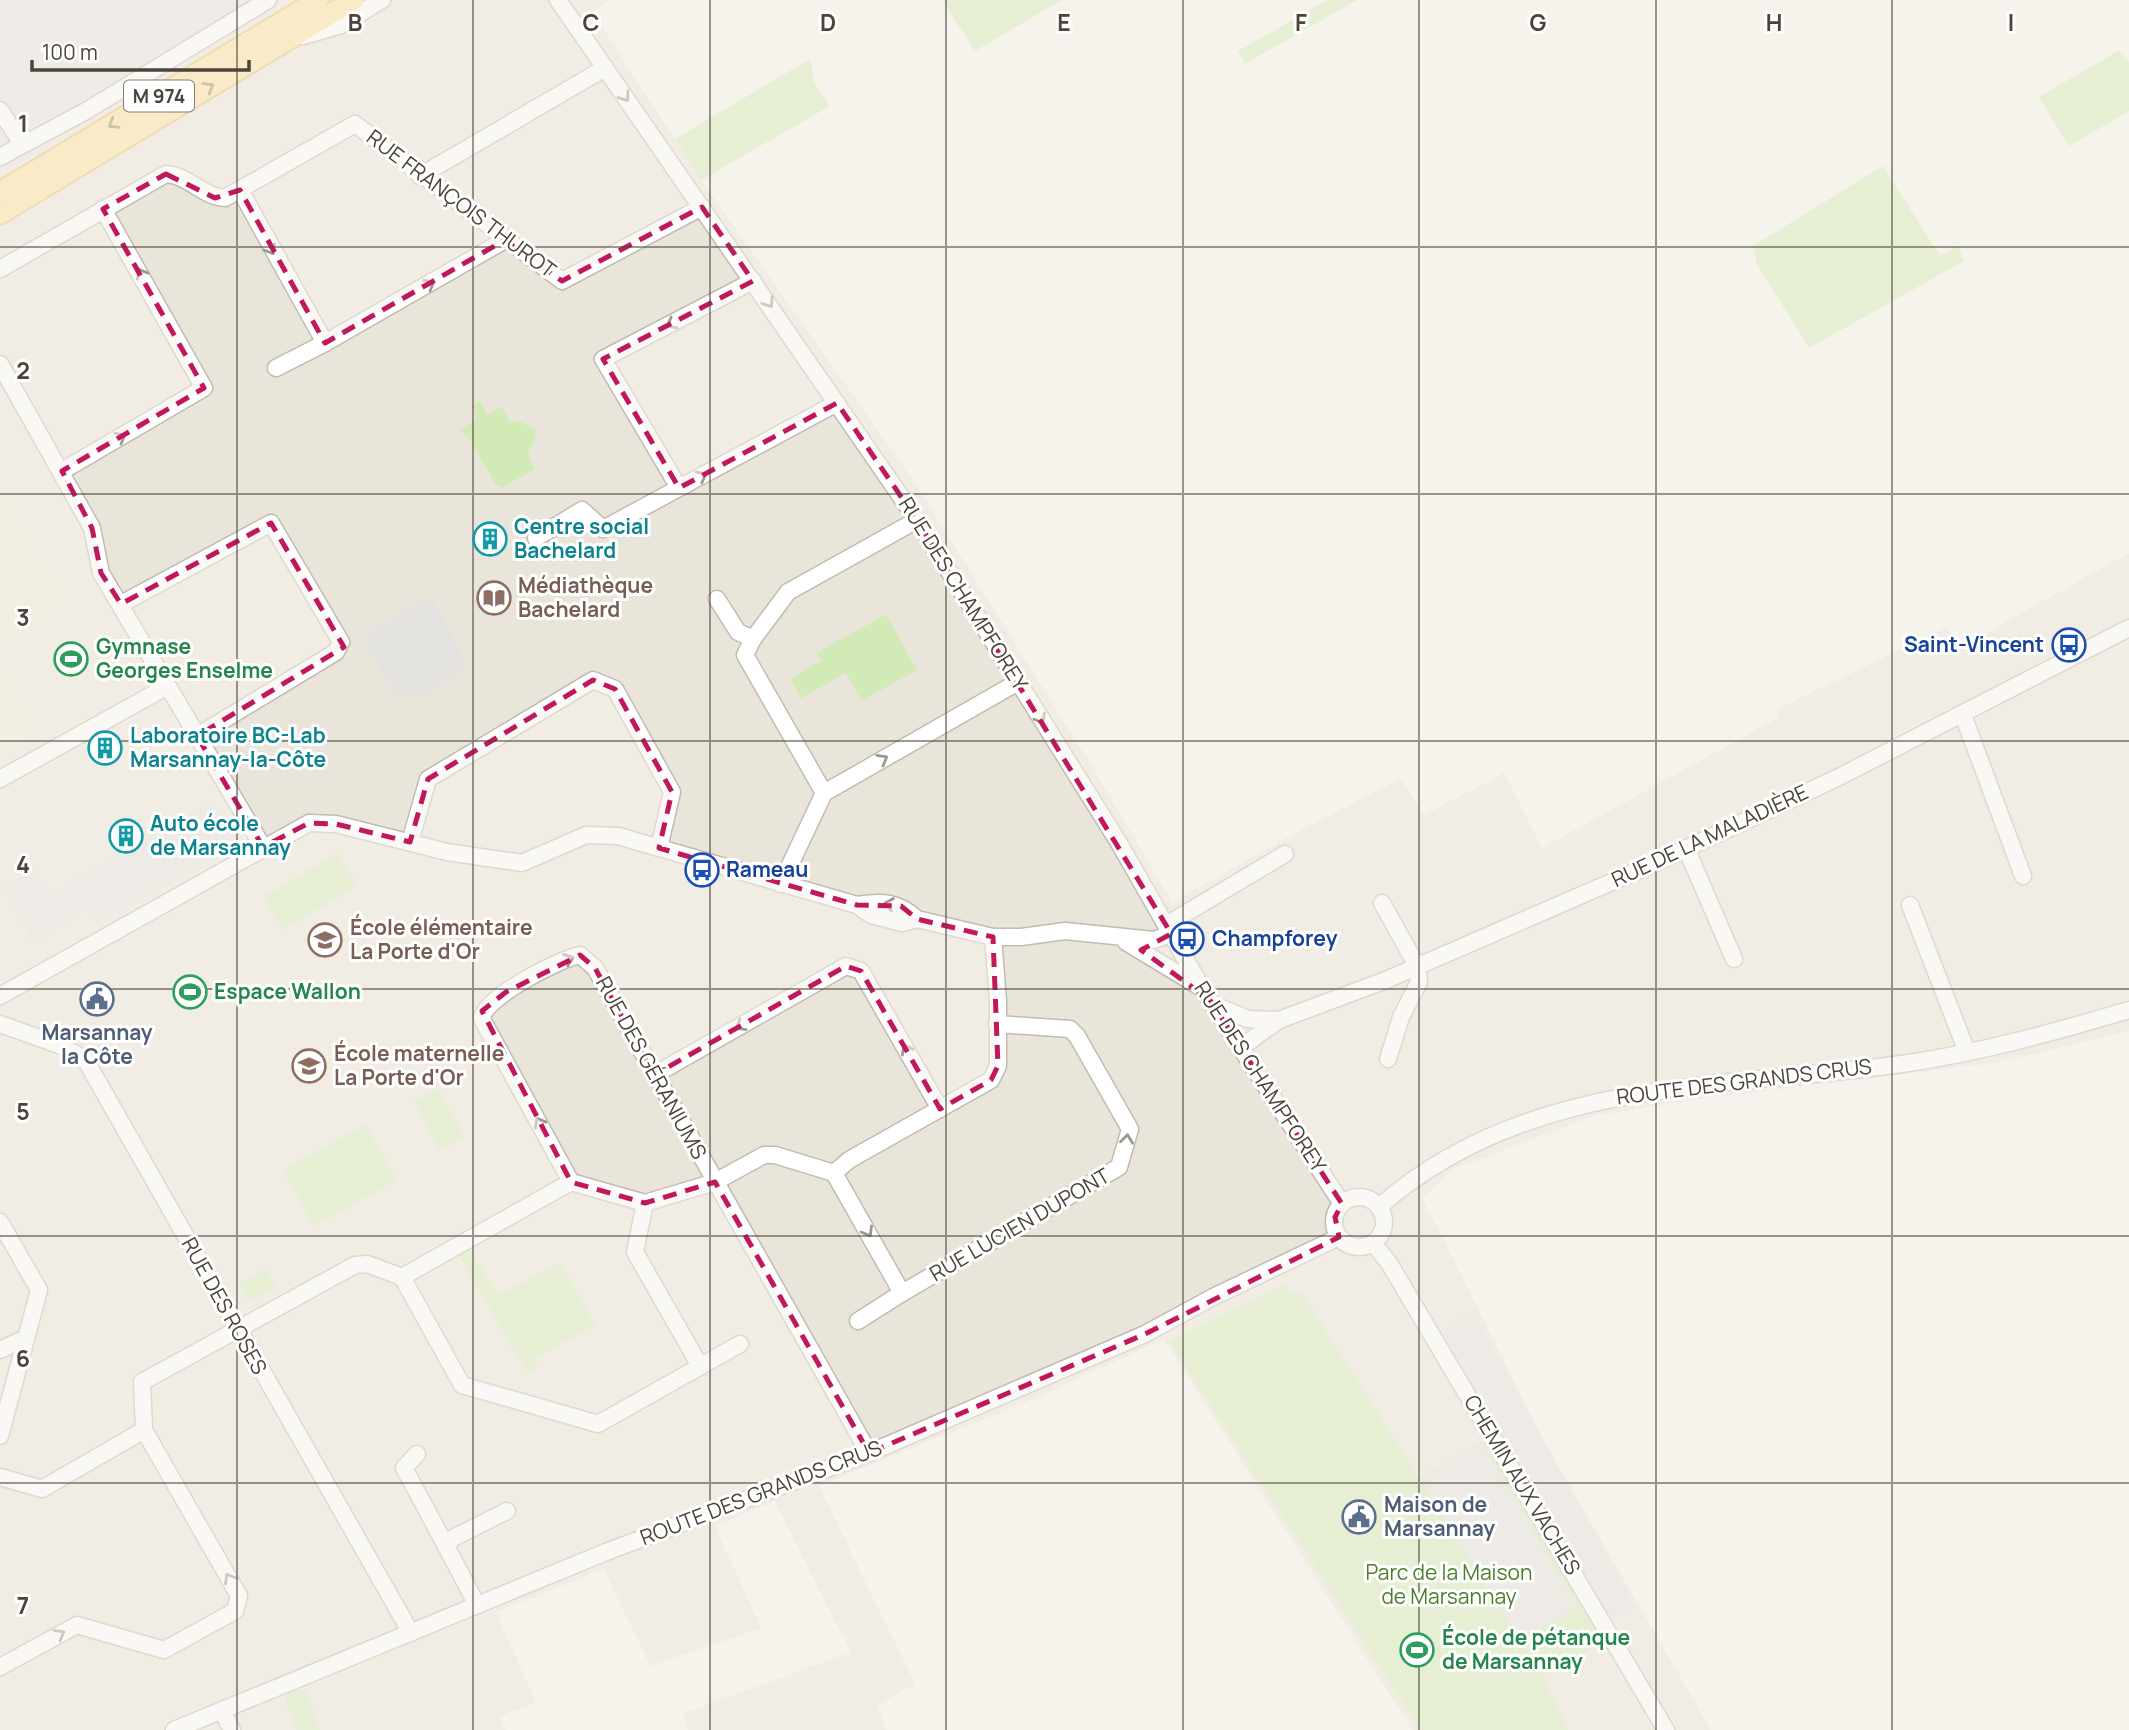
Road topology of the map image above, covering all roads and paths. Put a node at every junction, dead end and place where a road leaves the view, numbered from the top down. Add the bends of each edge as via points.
1 (268, 0) edge
2 (318, 0) edge
3 (354, 0) edge
4 (382, 0) edge
5 (558, 0) edge
6 (287, 41) junction
7 (605, 68) junction
8 (0, 110) edge
9 (22, 144) junction
10 (0, 157) edge
11 (420, 176) junction
12 (240, 190) junction
13 (0, 192) edge
14 (702, 207) junction
15 (103, 209) junction
16 (0, 214) edge
17 (505, 240) junction
18 (0, 269) edge
19 (753, 281) junction
20 (325, 343) junction
21 (0, 364) edge
22 (276, 368) dead end
23 (837, 403) junction
24 (62, 471) junction
25 (679, 488) junction
26 (918, 520) junction
27 (536, 538) dead end
28 (717, 599) dead end
29 (121, 604) junction
30 (2129, 628) edge
31 (753, 639) junction
32 (1018, 682) junction
33 (166, 687) junction
34 (1963, 715) junction
35 (197, 736) junction
36 (0, 779) edge
37 (824, 793) junction
38 (410, 842) junction
39 (263, 847) junction
40 (659, 848) junction
41 (1686, 848) junction
42 (1285, 855) dead end
43 (2023, 876) dead end
44 (781, 884) junction
45 (1382, 903) dead end
46 (1910, 905) dead end
47 (1172, 936) junction
48 (993, 937) junction
49 (1116, 937) junction
50 (1734, 959) dead end
51 (1166, 965) junction
52 (1417, 966) junction
53 (1202, 988) junction
54 (0, 996) edge
55 (1213, 1004) junction
56 (2129, 1010) edge
57 (1248, 1018) junction
58 (1279, 1020) junction
59 (0, 1024) edge
60 (997, 1024) junction
61 (1236, 1042) junction
62 (1967, 1052) junction
63 (1388, 1059) dead end
64 (654, 1075) junction
65 (940, 1109) junction
66 (834, 1173) junction
67 (571, 1182) junction
68 (715, 1182) junction
69 (645, 1203) junction
70 (1342, 1204) junction
71 (1379, 1207) junction
72 (0, 1222) edge
73 (1339, 1237) junction
74 (1373, 1243) junction
75 (402, 1277) junction
76 (902, 1293) junction
77 (858, 1321) dead end
78 (236, 1328) junction
79 (26, 1338) junction
80 (740, 1344) dead end
81 (0, 1350) edge
82 (700, 1366) junction
83 (145, 1430) junction
84 (0, 1436) edge
85 (869, 1453) junction
86 (417, 1454) dead end
87 (0, 1477) edge
88 (507, 1511) dead end
89 (446, 1546) junction
90 (477, 1605) junction
91 (411, 1633) junction
92 (0, 1667) edge
93 (222, 1711) junction
94 (174, 1730) edge
95 (232, 1730) edge
96 (1666, 1730) edge

1 - 9 street via 86,111
2 -> 13 main road, M 974
3 - 6 main road, M 974
4 - 6 street via 341,25
5 - 7 street, RUE DES CHAMPFOREY
16 -> 6 main road, M 974
7 - 11 street
7 -> 14 street, RUE DES CHAMPFOREY
8 - 9 street
9 - 10 street
11 - 12 street, RUE FRANÇOIS THUROT via 355,124
11 - 17 street, RUE FRANÇOIS THUROT
12 - 15 street, RUE FRANÇOIS THUROT via 215,198 166,174
12 -> 20 street
14 - 17 street, RUE FRANÇOIS THUROT via 562,281
14 - 19 street, RUE DES CHAMPFOREY
15 - 18 street, RUE FRANÇOIS THUROT
24 -> 15 street via 204,388
20 -> 17 street
19 -> 23 street, RUE DES CHAMPFOREY
19 -> 25 street via 603,359
20 - 22 street
21 - 24 street
25 -> 23 street
23 - 26 street, RUE DES CHAMPFOREY
24 - 29 street via 92,528 101,573
25 - 27 street via 603,529 582,510
26 - 31 street via 788,592
26 - 32 street, RUE DES CHAMPFOREY
28 - 31 street via 738,632
29 - 33 street
29 - 35 street via 271,523 341,642 336,652
30 - 34 street, RUE DE LA MALADIÈRE
31 - 37 street via 745,655
37 -> 32 street
32 -> 47 street, RUE DES CHAMPFOREY
33 - 35 street
33 - 36 street
34 - 41 street, RUE DE LA MALADIÈRE
34 - 43 street
35 - 39 street
37 - 44 street
38 - 39 street via 337,824 309,823
38 - 40 street via 522,863 586,835 618,836
38 - 40 street via 428,779 593,680 615,689 672,792
39 - 54 street
40 - 44 street
41 - 50 street
41 - 52 street, RUE DE LA MALADIÈRE
42 - 47 street
44 - 48 street via 857,905 891,903 916,919
45 - 52 street
46 - 62 street
47 - 49 street via 1154,940
47 - 51 street
47 - 53 street, RUE DES CHAMPFOREY
48 - 49 street via 1065,931
48 - 60 street
49 - 51 street
51 - 53 street
52 - 58 street, RUE DE LA MALADIÈRE
52 - 63 street via 1419,982 1401,1017
53 - 55 street, RUE DES CHAMPFOREY
55 - 57 street, RUE DE LA MALADIÈRE
55 - 61 street, RUE DES CHAMPFOREY
56 - 62 street, ROUTE DES GRANDS CRUS
57 - 58 street, RUE DE LA MALADIÈRE
57 - 61 street
58 - 61 street, RUE DE LA MALADIÈRE
59 - 78 street, RUE DES ROSES via 85,1059
60 - 65 street via 995,1074
76 -> 60 street, RUE LUCIEN DUPONT via 1122,1162 1130,1129 1077,1036 1061,1026
61 - 70 street, RUE DES CHAMPFOREY
62 - 71 street, ROUTE DES GRANDS CRUS via 1844,1071 1654,1089 1598,1100 1527,1121 1468,1146 1435,1163
65 -> 64 street via 861,971 846,966
67 -> 64 street, RUE DES GÉRANIUMS via 482,1019 486,1006 566,957 580,955 595,968
64 - 68 street, RUE DES GÉRANIUMS
65 - 66 street
66 - 68 street via 764,1155
66 -> 76 street
67 - 69 street
67 - 75 street
68 - 69 street
68 - 85 street, RUE DES GÉRANIUMS
69 - 82 street via 635,1252
70 - 71 street via 1365,1198
70 - 73 street via 1335,1217
71 - 74 street via 1384,1226
72 - 79 street via 39,1290
73 - 74 street via 1356,1247
73 - 85 street, ROUTE DES GRANDS CRUS via 1145,1334
74 - 96 street, CHEMIN AUX VACHES
75 - 78 street via 387,1269 355,1265
75 - 82 street via 462,1385 598,1424
76 - 77 street, RUE LUCIEN DUPONT
78 - 83 street via 142,1382
78 - 91 street, RUE DES ROSES
79 - 81 street
79 - 84 street
80 - 82 street
83 - 87 street via 42,1489
92 -> 83 street via 77,1625 164,1650 235,1611 239,1596
85 - 90 street, ROUTE DES GRANDS CRUS
86 - 89 street via 404,1468
88 - 89 street
89 - 90 street
90 - 91 street, ROUTE DES GRANDS CRUS
91 - 93 street, ROUTE DES GRANDS CRUS
93 - 94 street, ROUTE DES GRANDS CRUS
93 - 95 street

